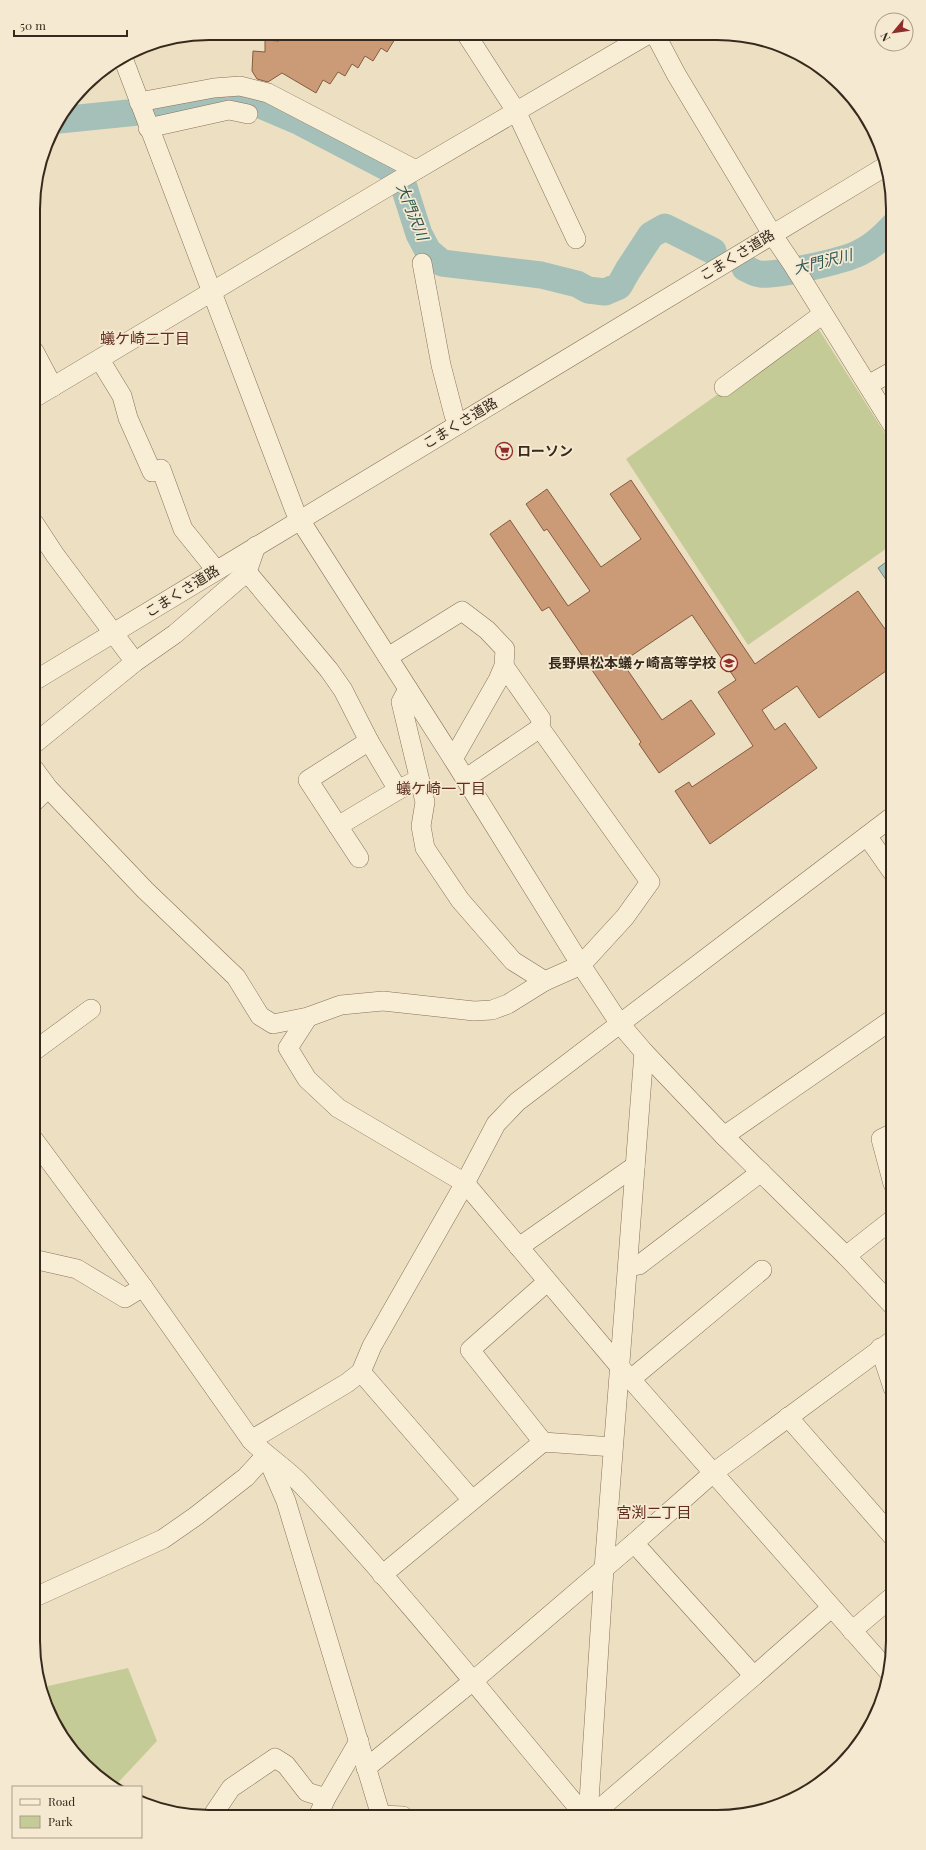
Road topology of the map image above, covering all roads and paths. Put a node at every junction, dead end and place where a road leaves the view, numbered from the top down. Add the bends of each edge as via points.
1 (470, 40) edge
2 (639, 40) edge
3 (658, 40) edge
4 (125, 63) edge
5 (516, 110) junction
6 (248, 114) dead end
7 (143, 115) junction
8 (881, 169) edge
9 (405, 176) junction
10 (772, 234) junction
11 (576, 239) dead end
12 (422, 263) dead end
13 (212, 293) junction
14 (823, 314) junction
15 (100, 360) junction
16 (40, 362) edge
17 (886, 374) edge
18 (868, 385) junction
19 (53, 387) junction
20 (724, 387) dead end
21 (40, 395) edge
22 (886, 415) edge
23 (459, 424) junction
24 (300, 520) junction
25 (40, 531) edge
26 (256, 546) junction
27 (216, 570) junction
28 (247, 572) junction
29 (113, 634) junction
30 (388, 657) junction
31 (135, 662) junction
32 (504, 666) junction
33 (40, 677) edge
34 (408, 689) junction
35 (540, 728) junction
36 (40, 739) edge
37 (369, 740) junction
38 (452, 759) junction
39 (40, 777) edge
40 (419, 779) junction
41 (465, 779) junction
42 (48, 788) junction
43 (398, 790) junction
44 (40, 796) edge
45 (886, 821) edge
46 (338, 826) junction
47 (867, 836) junction
48 (359, 858) dead end
49 (886, 863) edge
50 (581, 965) junction
51 (545, 981) junction
52 (91, 1009) dead end
53 (308, 1017) junction
54 (620, 1024) junction
55 (886, 1024) edge
56 (40, 1047) edge
57 (644, 1052) junction
58 (724, 1136) junction
59 (886, 1136) edge
60 (40, 1148) edge
61 (886, 1158) edge
62 (635, 1166) junction
63 (761, 1172) junction
64 (465, 1184) junction
65 (886, 1225) edge
66 (519, 1247) junction
67 (846, 1256) junction
68 (40, 1261) edge
69 (628, 1267) junction
70 (762, 1270) dead end
71 (547, 1282) junction
72 (143, 1287) junction
73 (886, 1299) edge
74 (886, 1345) edge
75 (361, 1372) junction
76 (626, 1373) junction
77 (788, 1417) junction
78 (251, 1440) junction
79 (543, 1442) junction
80 (613, 1448) junction
81 (266, 1455) junction
82 (713, 1473) junction
83 (472, 1500) junction
84 (886, 1529) edge
85 (634, 1543) junction
86 (604, 1569) junction
87 (382, 1575) junction
88 (40, 1595) edge
89 (886, 1602) edge
90 (831, 1608) junction
91 (852, 1631) junction
92 (884, 1668) edge
93 (754, 1676) junction
94 (473, 1681) junction
95 (359, 1740) junction
96 (366, 1768) junction
97 (326, 1798) junction
98 (216, 1810) edge
99 (321, 1810) edge
100 (379, 1810) edge
101 (582, 1810) edge
102 (588, 1810) edge
103 (596, 1810) edge

1 - 5 street
2 - 5 street
3 - 10 street
4 - 7 street
5 - 9 street
5 - 11 street
6 - 7 street via 229,110
7 - 9 street via 214,88 240,86 268,93
7 - 13 street
8 - 10 street, こまくさ道路
9 - 13 street
10 - 14 street
10 - 23 street, こまくさ道路
12 - 23 street via 440,365 454,415
13 - 15 street
13 - 24 street
14 - 18 street
14 - 20 street
15 - 19 street
15 - 27 street via 122,396 128,418 152,472 161,469 183,529
16 - 19 street
17 - 18 street
18 - 22 street
19 - 21 street
23 - 24 street, こまくさ道路
24 - 26 street, こまくさ道路
24 - 30 street
25 - 29 street
26 - 27 street, こまくさ道路
26 - 28 street
27 - 29 street, こまくさ道路
28 - 31 street via 175,634
28 - 37 street via 343,690
29 - 31 street
29 - 33 street, こまくさ道路
30 - 32 street via 462,611 505,649
30 - 34 street
31 - 36 street
32 - 35 street via 541,719
32 - 38 street
34 - 38 street
34 - 40 street via 401,702
35 - 41 street
35 - 50 street via 650,882 625,917
37 - 43 street
37 - 46 street via 308,780
38 - 41 street
39 - 42 street
40 - 43 street
40 - 51 street via 425,802 421,826 425,848 460,900 513,961
41 - 50 street
42 - 44 street
42 - 53 street via 145,890 236,977 260,1016 273,1024
43 - 46 street
45 - 47 street
46 - 48 street
47 - 49 street
47 - 54 street
50 - 51 street
50 - 54 street
51 - 53 street via 508,1004 492,1010 474,1011 383,1001 341,1004
52 - 56 street
53 - 64 street via 288,1048 307,1079 338,1108
54 - 57 street
54 - 64 street via 517,1102 496,1124
55 - 58 street
57 - 58 street
57 - 62 street
58 - 63 street
59 - 61 street via 881,1139
60 - 72 street
62 - 66 street
62 - 69 street
63 - 67 street
63 - 69 street via 639,1265
64 - 66 street
64 - 75 street via 372,1346
65 - 67 street
66 - 71 street
67 - 73 street
68 - 72 street via 77,1269 125,1298
69 - 76 street
70 - 76 street
71 - 76 street
71 - 79 street via 470,1350
72 - 78 street
74 - 77 street
75 - 78 street
75 - 83 street
76 - 80 street
76 - 82 street
77 - 82 street
77 - 84 street
78 - 81 street
79 - 80 street
79 - 83 street
80 - 86 street
81 - 87 street via 299,1482
81 - 88 street via 246,1477 163,1539
81 - 95 street via 286,1501
82 - 85 street
82 - 90 street
83 - 87 street
85 - 86 street
85 - 93 street
86 - 94 street
86 - 102 street
87 - 94 street
89 - 91 street
90 - 91 street
90 - 93 street
91 - 92 street
93 - 103 street
94 - 96 street
94 - 101 street
95 - 96 street
95 - 97 street
96 - 100 street
97 - 98 street via 307,1792 286,1765 275,1758 231,1788
97 - 99 street

